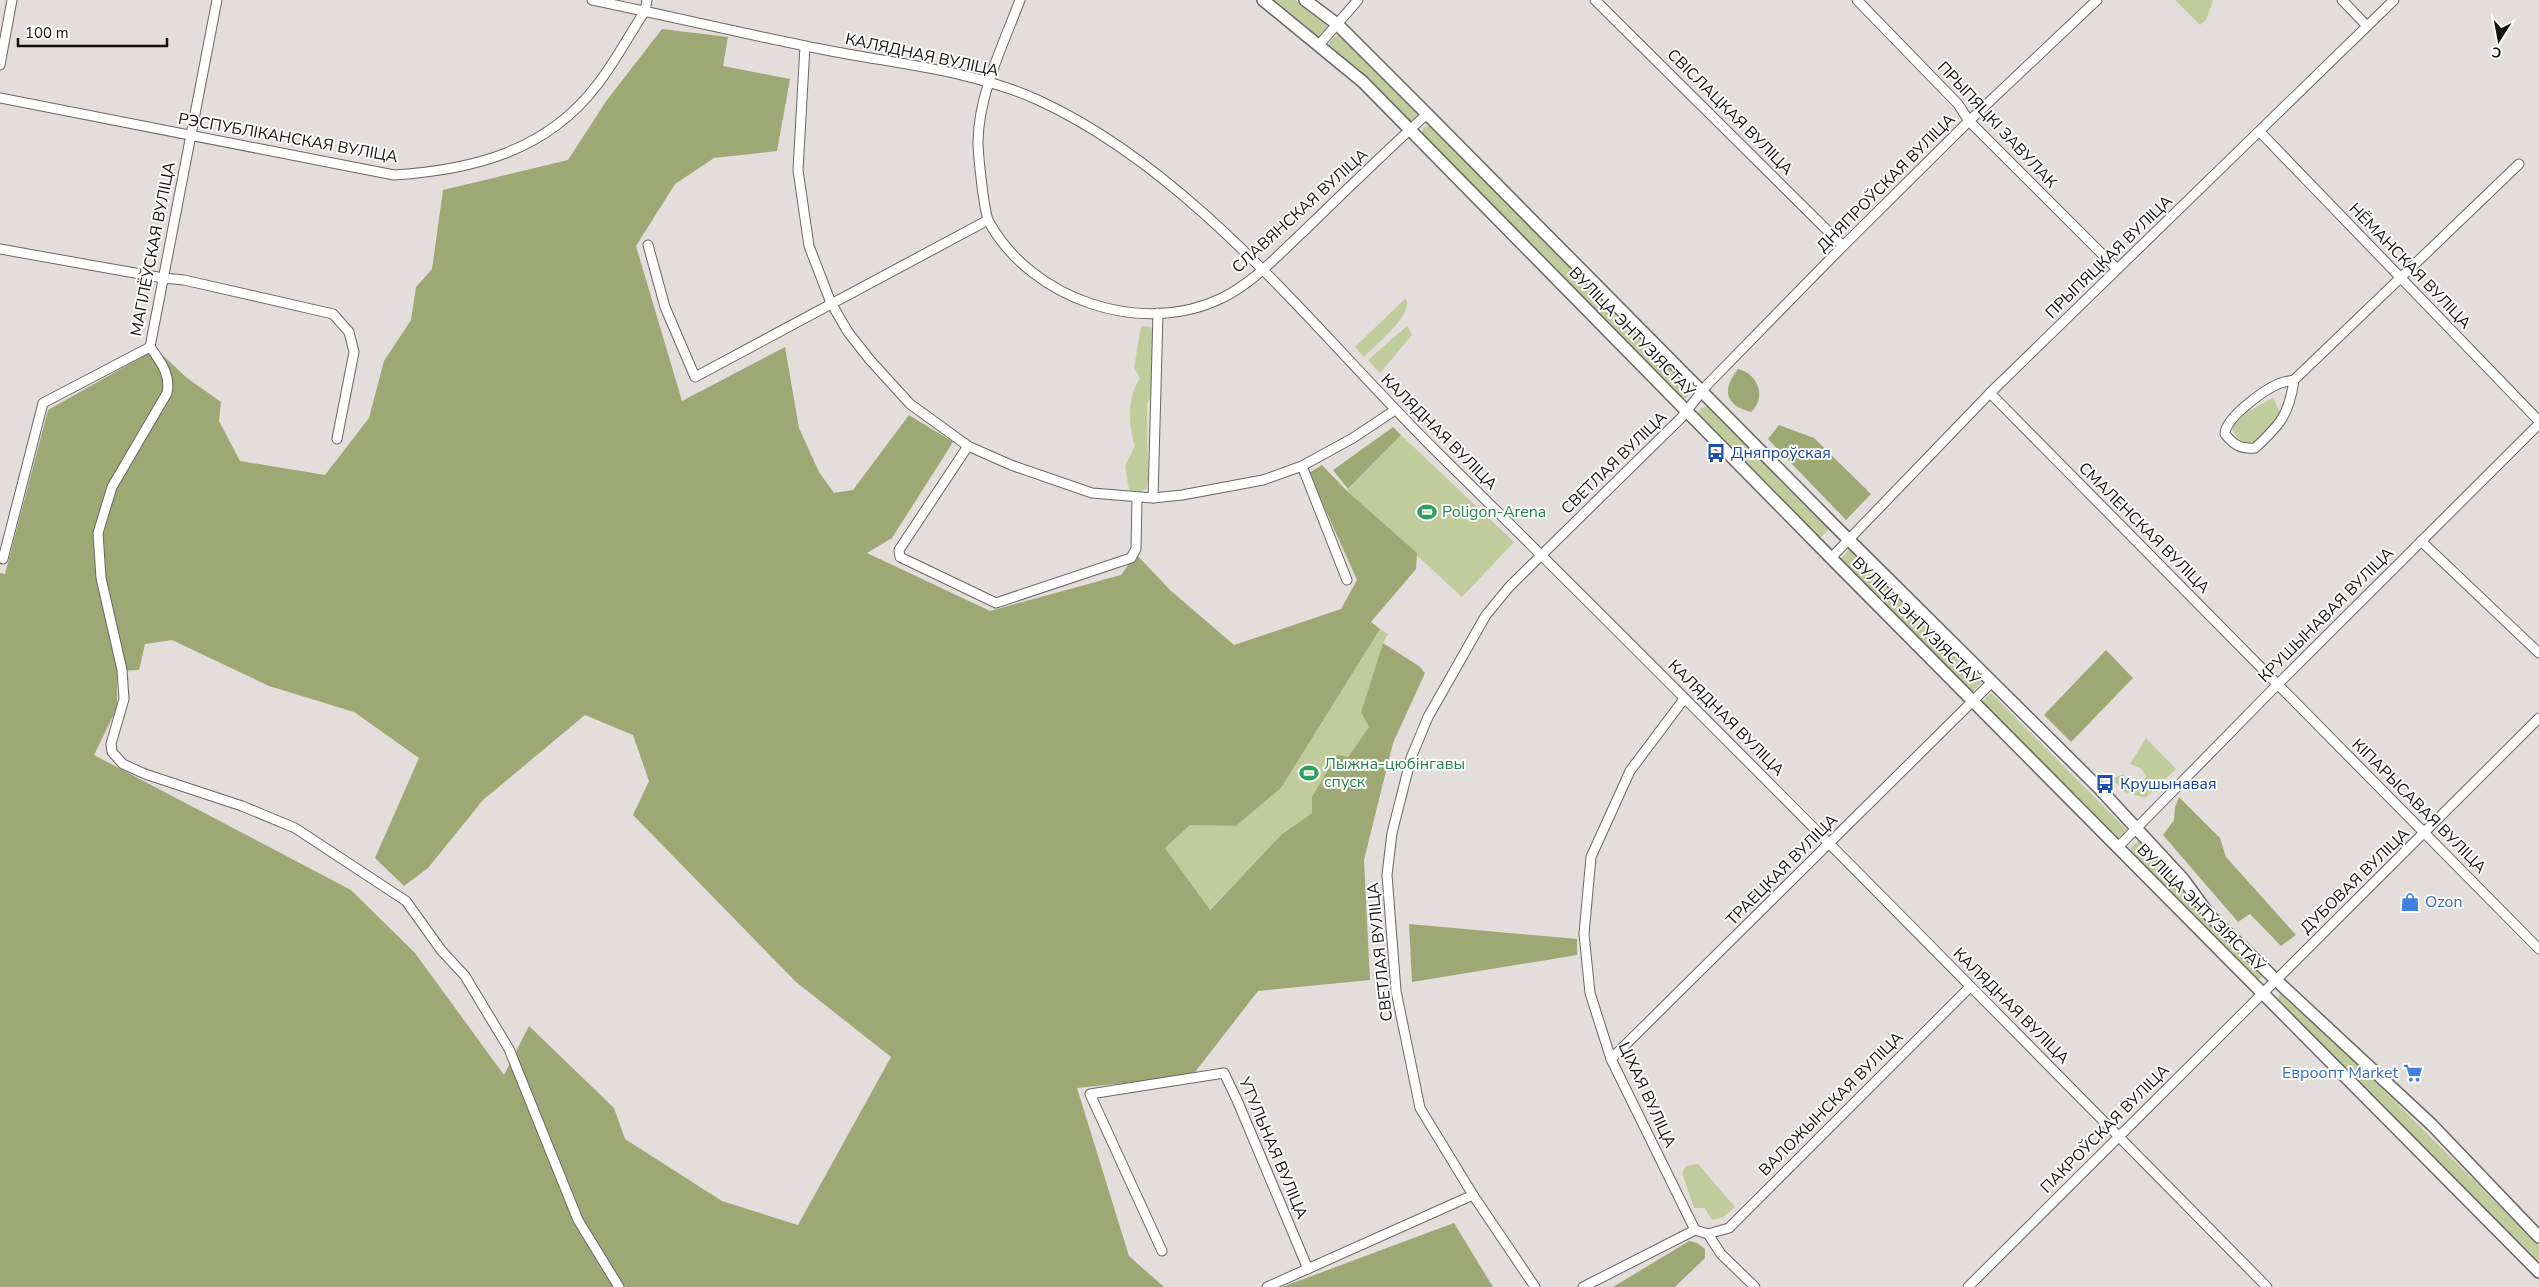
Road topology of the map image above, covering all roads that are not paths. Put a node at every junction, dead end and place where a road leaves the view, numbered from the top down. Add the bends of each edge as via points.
1 (12, 0) edge
2 (217, 0) edge
3 (592, 0) edge
4 (647, 0) edge
5 (1020, 0) edge
6 (1263, 0) edge
7 (1305, 0) edge
8 (1358, 0) edge
9 (1595, 0) edge
10 (1857, 0) edge
11 (2096, 0) edge
12 (2342, 0) edge
13 (2394, 0) edge
14 (645, 11) junction
15 (1337, 24) junction
16 (2367, 26) junction
17 (805, 46) junction
18 (1318, 46) junction
19 (0, 65) edge
20 (990, 81) junction
21 (0, 98) edge
22 (1427, 114) junction
23 (1969, 121) junction
24 (1408, 131) junction
25 (2260, 132) junction
26 (191, 135) junction
27 (2519, 164) dead end
28 (988, 220) junction
29 (648, 245) dead end
30 (1843, 246) junction
31 (0, 249) edge
32 (2117, 269) junction
33 (1262, 271) junction
34 (163, 278) junction
35 (2400, 278) junction
36 (832, 304) junction
37 (1158, 314) junction
38 (150, 347) junction
39 (2294, 380) junction
40 (1701, 391) junction
41 (1990, 392) junction
42 (1395, 410) junction
43 (1686, 411) junction
44 (2539, 422) edge
45 (337, 439) dead end
46 (968, 446) junction
47 (1302, 466) junction
48 (1137, 498) junction
49 (1153, 498) junction
50 (1848, 538) junction
51 (2421, 541) junction
52 (1542, 555) junction
53 (1831, 558) junction
54 (3, 559) dead end
55 (1347, 580) dead end
56 (2539, 654) edge
57 (1992, 682) junction
58 (2278, 684) junction
59 (1684, 698) junction
60 (1972, 701) junction
61 (2539, 718) edge
62 (2136, 829) junction
63 (2425, 834) junction
64 (1831, 843) junction
65 (2118, 848) junction
66 (2539, 949) edge
67 (2276, 980) junction
68 (1970, 987) junction
69 (2263, 992) junction
70 (1611, 1059) junction
71 (2118, 1136) junction
72 (1473, 1195) junction
73 (1696, 1230) junction
74 (1708, 1234) junction
75 (2539, 1237) edge
76 (1162, 1251) dead end
77 (1308, 1269) junction
78 (2539, 1272) edge
79 (2264, 1286) edge
80 (619, 1287) edge
81 (1267, 1287) edge
82 (1535, 1287) edge
83 (1583, 1287) edge
84 (1755, 1287) edge
85 (1968, 1287) edge

1 - 19 street
2 - 26 street, МАГІЛЁЎСКАЯ ВУЛІЦА
3 - 14 street, КАЛЯДНАЯ ВУЛІЦА
4 - 14 street, РЭСПУБЛІКАНСКАЯ ВУЛІЦА
5 - 20 street, СЛАВЯНСКАЯ ВУЛІЦА
6 - 18 street, ВУЛІЦА ЭНТУЗІЯСТАЎ
7 - 15 street, ВУЛІЦА ЭНТУЗІЯСТАЎ
8 - 15 street
9 - 30 street, СВІСЛАЦКАЯ ВУЛІЦА
10 - 23 street, ПРЫПЯЦКІ ЗАВУЛАК via 1958,104
11 - 23 street, ДНЯПРОЎСКАЯ ВУЛІЦА
12 - 16 street
13 - 16 street, ПРЫПЯЦКАЯ ВУЛІЦА
14 - 17 street, КАЛЯДНАЯ ВУЛІЦА
14 - 26 street, РЭСПУБЛІКАНСКАЯ ВУЛІЦА via 597,86 567,117 536,141 478,164 439,172 394,175
15 - 18 street
15 - 22 street, ВУЛІЦА ЭНТУЗІЯСТАЎ
16 - 25 street, ПРЫПЯЦКАЯ ВУЛІЦА
17 - 20 street, КАЛЯДНАЯ ВУЛІЦА
17 - 36 street via 798,170 809,246
18 - 24 street, ВУЛІЦА ЭНТУЗІЯСТАЎ via 1363,82
20 - 28 street, СЛАВЯНСКАЯ ВУЛІЦА via 983,100 978,142
20 - 33 street, КАЛЯДНАЯ ВУЛІЦА via 1040,101 1104,136 1172,188
21 - 26 street, РЭСПУБЛІКАНСКАЯ ВУЛІЦА
22 - 24 street, СЛАВЯНСКАЯ ВУЛІЦА
22 - 40 street, ВУЛІЦА ЭНТУЗІЯСТАЎ
23 - 30 street, ДНЯПРОЎСКАЯ ВУЛІЦА
23 - 32 street, ПРЫПЯЦКІ ЗАВУЛАК
24 - 33 street, СЛАВЯНСКАЯ ВУЛІЦА
24 - 43 street, ВУЛІЦА ЭНТУЗІЯСТАЎ via 1522,242
25 - 32 street, ПРЫПЯЦКАЯ ВУЛІЦА
25 - 35 street, НЁМАНСКАЯ ВУЛІЦА
26 - 34 street, МАГІЛЁЎСКАЯ ВУЛІЦА
27 - 35 street
28 - 36 street
28 - 37 street, СЛАВЯНСКАЯ ВУЛІЦА via 1008,250 1051,286 1086,303 1114,310
29 - 36 street via 665,307 695,377
30 - 40 street, ДНЯПРОЎСКАЯ ВУЛІЦА
31 - 34 street
32 - 41 street, ПРЫПЯЦКАЯ ВУЛІЦА
33 - 37 street, СЛАВЯНСКАЯ ВУЛІЦА via 1225,297 1199,309
33 - 42 street, КАЛЯДНАЯ ВУЛІЦА
34 - 38 street, МАГІЛЁЎСКАЯ ВУЛІЦА
34 - 45 street via 334,314 349,332 354,352
35 - 39 street
35 - 44 street, НЁМАНСКАЯ ВУЛІЦА
36 - 46 street via 848,332 910,404
37 - 49 street
38 - 54 street, МАГІЛЁЎСКАЯ ВУЛІЦА via 43,404
38 - 80 street via 166,372 167,393 112,487 98,533 100,578 122,670 124,699 111,744 112,752 123,764 145,774 242,806 295,828 406,901 464,976 509,1049 578,1220
39 - 39 street via 2279,383 2264,392 2230,420 2225,434 2233,444 2243,449 2254,448 2280,425 2287,413
40 - 43 street, ДНЯПРОЎСКАЯ ВУЛІЦА
40 - 50 street, ВУЛІЦА ЭНТУЗІЯСТАЎ
41 - 50 street, ПРЫПЯЦКАЯ ВУЛІЦА
41 - 58 street, СМАЛЕНСКАЯ ВУЛІЦА
42 - 47 street
42 - 52 street, КАЛЯДНАЯ ВУЛІЦА
43 - 52 street, СВЕТЛАЯ ВУЛІЦА
43 - 53 street, ВУЛІЦА ЭНТУЗІЯСТАЎ
44 - 51 street, КРУШЫНАВАЯ ВУЛІЦА
46 - 48 street via 1011,465 1092,493
46 - 48 street via 899,550 900,557 996,603 1131,558 1136,549
47 - 49 street via 1263,480
47 - 55 street
48 - 49 street
50 - 53 street, ПРЫПЯЦКАЯ ВУЛІЦА
50 - 57 street, ВУЛІЦА ЭНТУЗІЯСТАЎ
51 - 56 street
51 - 58 street, КРУШЫНАВАЯ ВУЛІЦА
52 - 59 street, КАЛЯДНАЯ ВУЛІЦА
52 - 72 street, СВЕТЛАЯ ВУЛІЦА via 1486,615 1428,717 1411,758 1392,833 1387,875 1396,991 1420,1108
53 - 60 street, ВУЛІЦА ЭНТУЗІЯСТАЎ
57 - 60 street, ТРАЕЦКАЯ ВУЛІЦА
57 - 62 street, ВУЛІЦА ЭНТУЗІЯСТАЎ
58 - 62 street, КРУШЫНАВАЯ ВУЛІЦА
58 - 63 street, КІПАРЫСАВАЯ ВУЛІЦА
59 - 64 street, КАЛЯДНАЯ ВУЛІЦА
59 - 70 street, ЦІХАЯ ВУЛІЦА via 1630,771 1591,857 1584,934 1590,994
60 - 64 street, ТРАЕЦКАЯ ВУЛІЦА
60 - 65 street, ВУЛІЦА ЭНТУЗІЯСТАЎ
61 - 63 street, ДУБОВАЯ ВУЛІЦА
62 - 65 street, КРУШЫНАВАЯ ВУЛІЦА
62 - 67 street, ВУЛІЦА ЭНТУЗІЯСТАЎ via 2182,879 2210,916
63 - 66 street, КІПАРЫСАВАЯ ВУЛІЦА
63 - 67 street, ДУБОВАЯ ВУЛІЦА
64 - 68 street, КАЛЯДНАЯ ВУЛІЦА
64 - 70 street, ТРАЕЦКАЯ ВУЛІЦА
65 - 69 street, ВУЛІЦА ЭНТУЗІЯСТАЎ
67 - 69 street, ДУБОВАЯ ВУЛІЦА
67 - 75 street, ВУЛІЦА ЭНТУЗІЯСТАЎ via 2426,1119
68 - 71 street, КАЛЯДНАЯ ВУЛІЦА
68 - 74 street, ВАЛОЖЫНСКАЯ ВУЛІЦА via 1729,1228
69 - 71 street, ПАКРОЎСКАЯ ВУЛІЦА
69 - 78 street, ВУЛІЦА ЭНТУЗІЯСТАЎ
70 - 73 street, ЦІХАЯ ВУЛІЦА
71 - 79 street, КАЛЯДНАЯ ВУЛІЦА
71 - 85 street, ПАКРОЎСКАЯ ВУЛІЦА
72 - 77 street
72 - 82 street, СВЕТЛАЯ ВУЛІЦА
73 - 74 street
73 - 83 street
74 - 84 street via 1721,1254
76 - 77 street, УТУЛЬНАЯ ВУЛІЦА via 1090,1094 1224,1073
77 - 81 street

